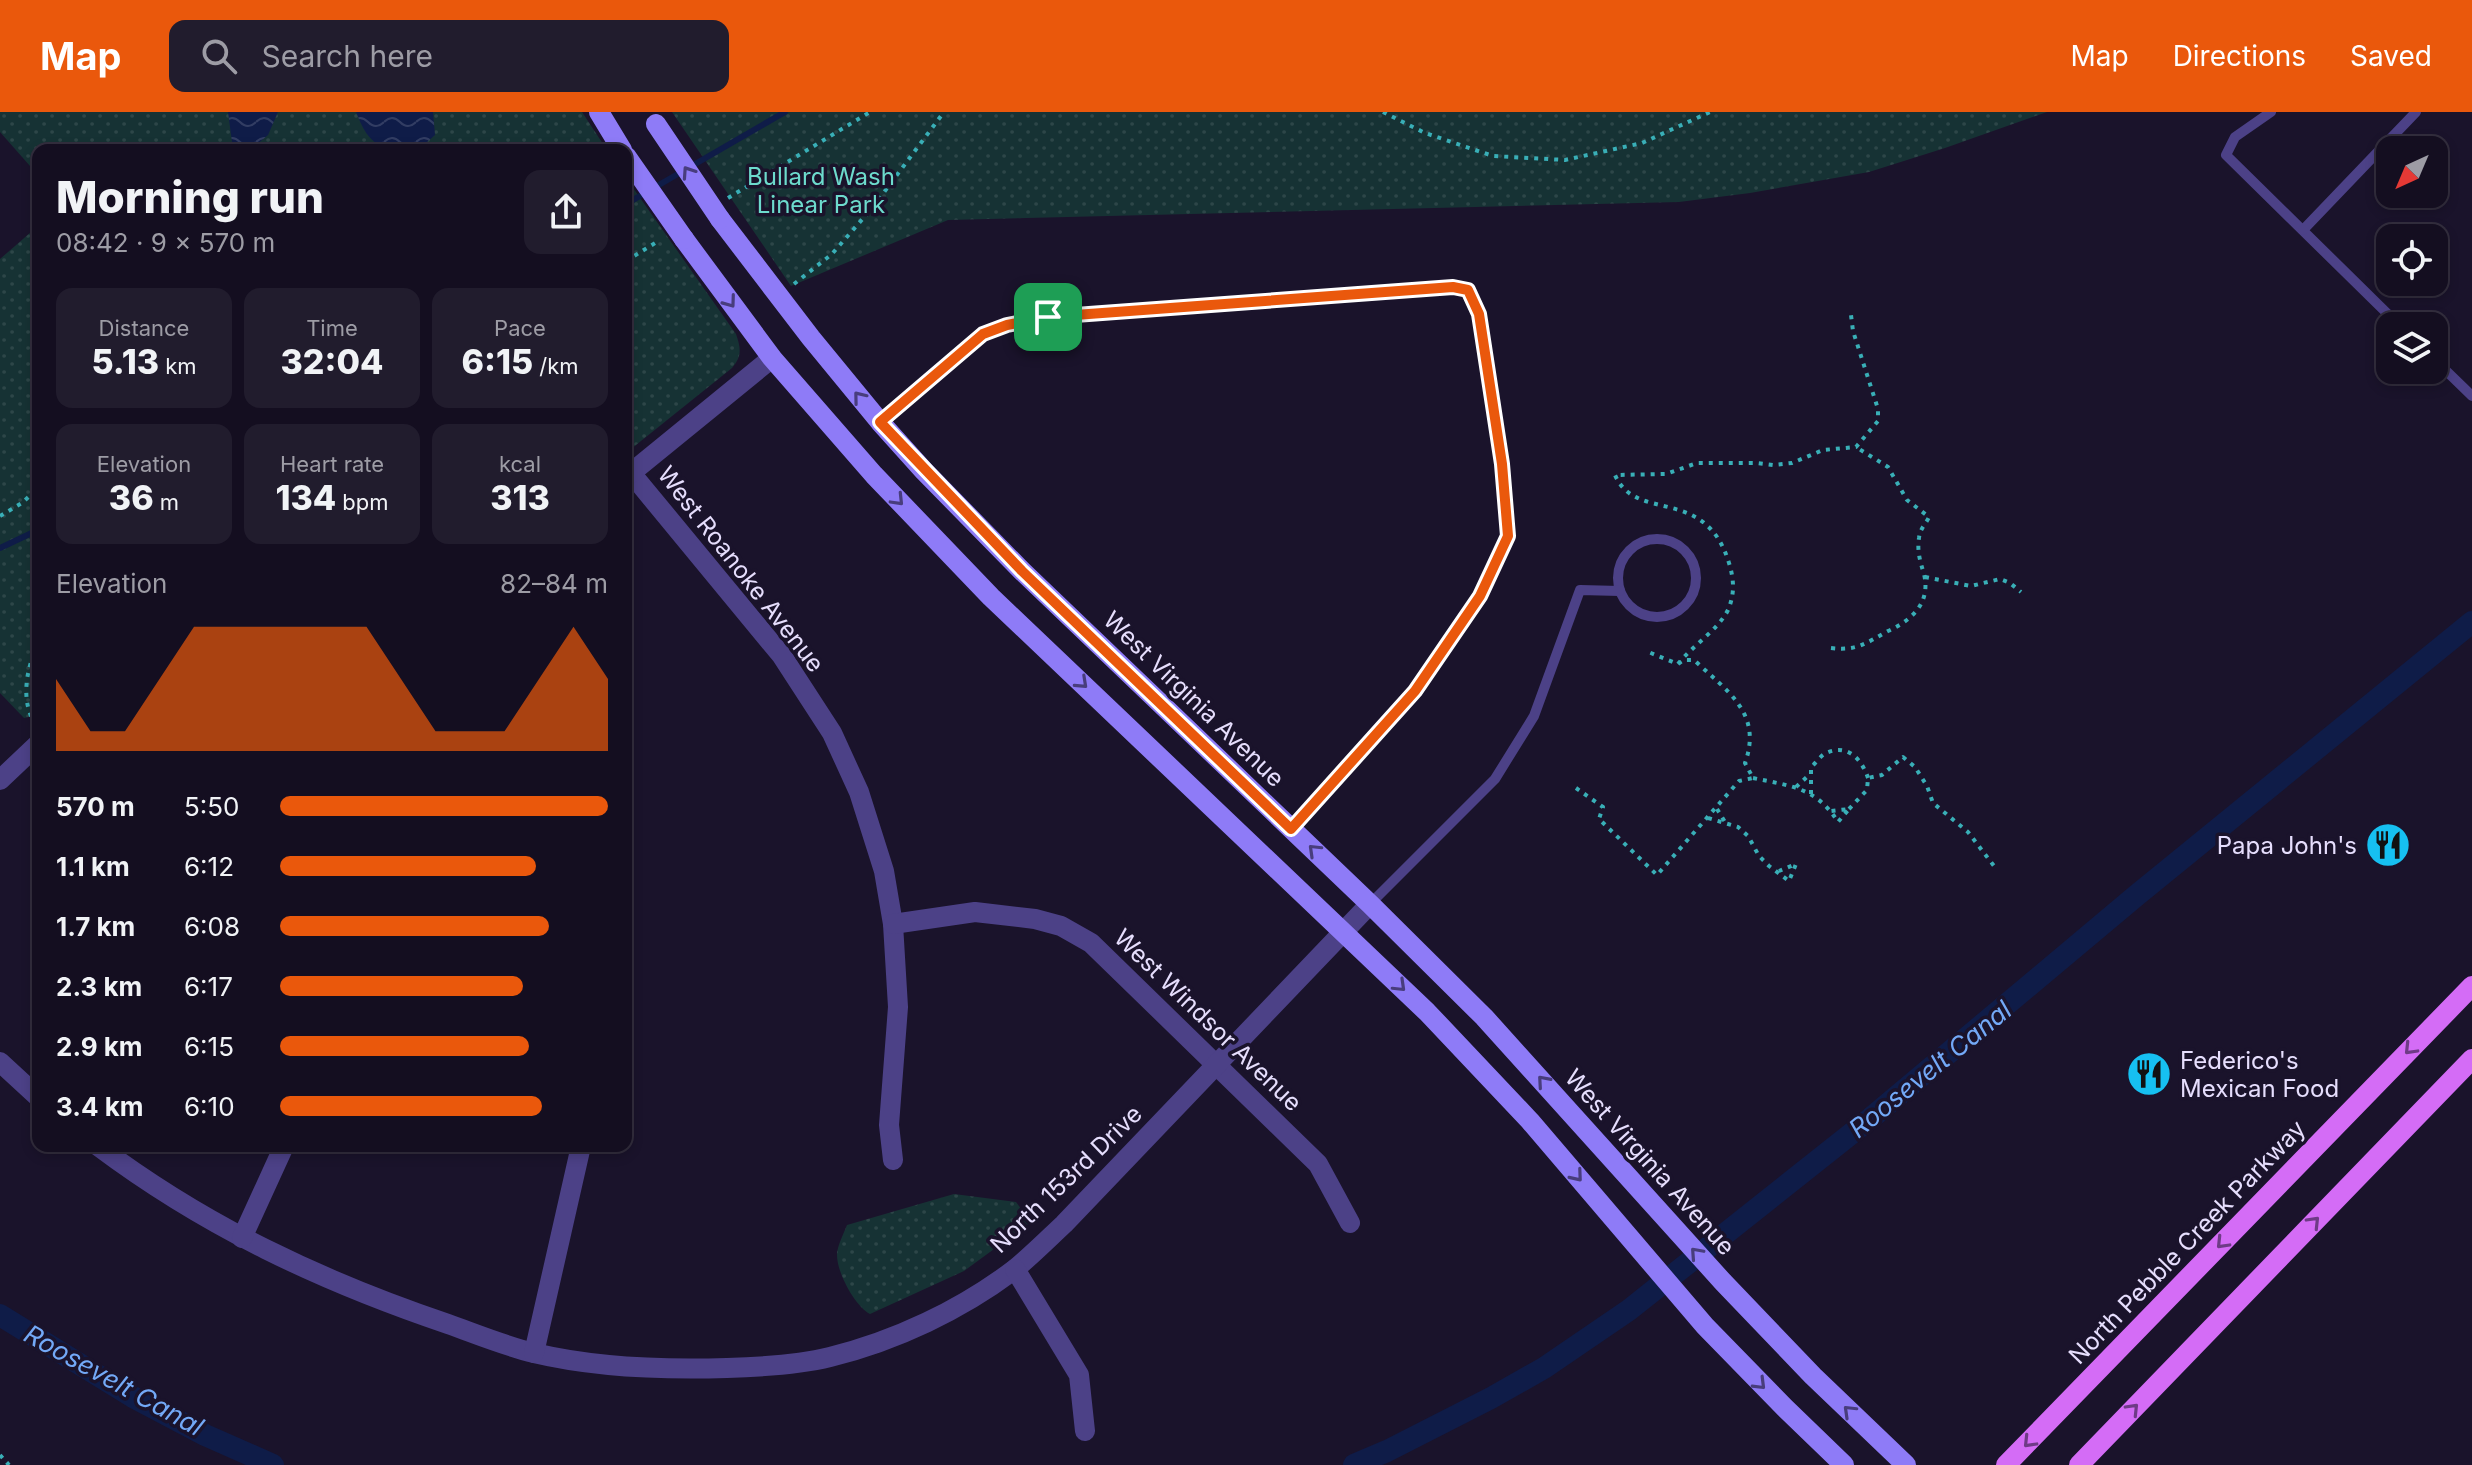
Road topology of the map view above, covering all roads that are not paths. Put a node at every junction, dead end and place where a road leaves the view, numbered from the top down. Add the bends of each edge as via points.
1 (599, 112) edge
2 (2271, 112) edge
3 (2416, 112) edge
4 (652, 118) edge
5 (618, 144) edge
6 (632, 167) edge
7 (2303, 230) junction
8 (2386, 312) edge
9 (772, 358) junction
10 (2448, 373) edge
11 (2472, 396) edge
12 (880, 422) junction
13 (632, 472) edge
14 (632, 480) edge
15 (1620, 591) junction
16 (32, 750) edge
17 (0, 780) edge
18 (1291, 829) junction
19 (1370, 904) junction
20 (893, 924) junction
21 (1344, 932) junction
22 (2472, 986) edge
23 (2472, 1059) edge
24 (0, 1062) edge
25 (1218, 1064) junction
26 (32, 1091) edge
27 (106, 1152) edge
28 (281, 1152) edge
29 (580, 1152) edge
30 (893, 1160) dead end
31 (1350, 1223) dead end
32 (242, 1238) junction
33 (1015, 1269) junction
34 (534, 1353) junction
35 (1085, 1431) dead end
36 (1844, 1465) edge
37 (1906, 1465) edge
38 (2006, 1465) edge
39 (2079, 1465) edge

1 - 5 main road
2 - 7 lane via 2235,137 2226,155
3 - 7 lane
12 -> 4 main road, West Virginia Avenue, bridge via 779,296
6 -> 9 main road, bridge via 674,238
7 - 8 lane
9 - 13 street
9 -> 21 main road via 991,597
10 - 11 lane
12 - 18 main road, West Virginia Avenue via 1022,571
12 - 18 lane via 983,334 1007,325 1048,317 1468,290 1479,314 1508,536 1480,596 1415,691
14 - 20 street, West Roanoke Avenue via 782,656 832,733 859,792 884,871
15 - 15 lane via 1637,612 1649,617 1675,613 1693,596 1697,584 1692,560 1674,542 1649,539 1636,544 1620,565
15 - 19 lane via 1580,590 1534,716 1495,779
16 - 17 street
19 -> 18 main road, West Virginia Avenue
19 - 21 street, North 153rd Drive
37 -> 19 main road, West Virginia Avenue via 1723,1282 1514,1049
20 - 25 street, West Windsor Avenue via 975,912 1061,926 1091,943
20 - 30 street, West Roanoke Avenue via 898,1007 889,1125
21 - 25 street, North 153rd Drive
21 -> 36 main road via 1480,1066 1690,1310
22 -> 38 main road, North Pebble Creek Parkway
39 -> 23 main road
24 - 26 street
25 - 31 street, West Windsor Avenue via 1318,1164
25 - 33 street, North 153rd Drive
27 - 32 street, North 153rd Drive
28 - 32 street
29 - 34 street
32 - 34 street, North 153rd Drive via 404,1310
33 - 34 street, North 153rd Drive via 945,1314 828,1358 682,1369
33 - 35 street via 1079,1375

